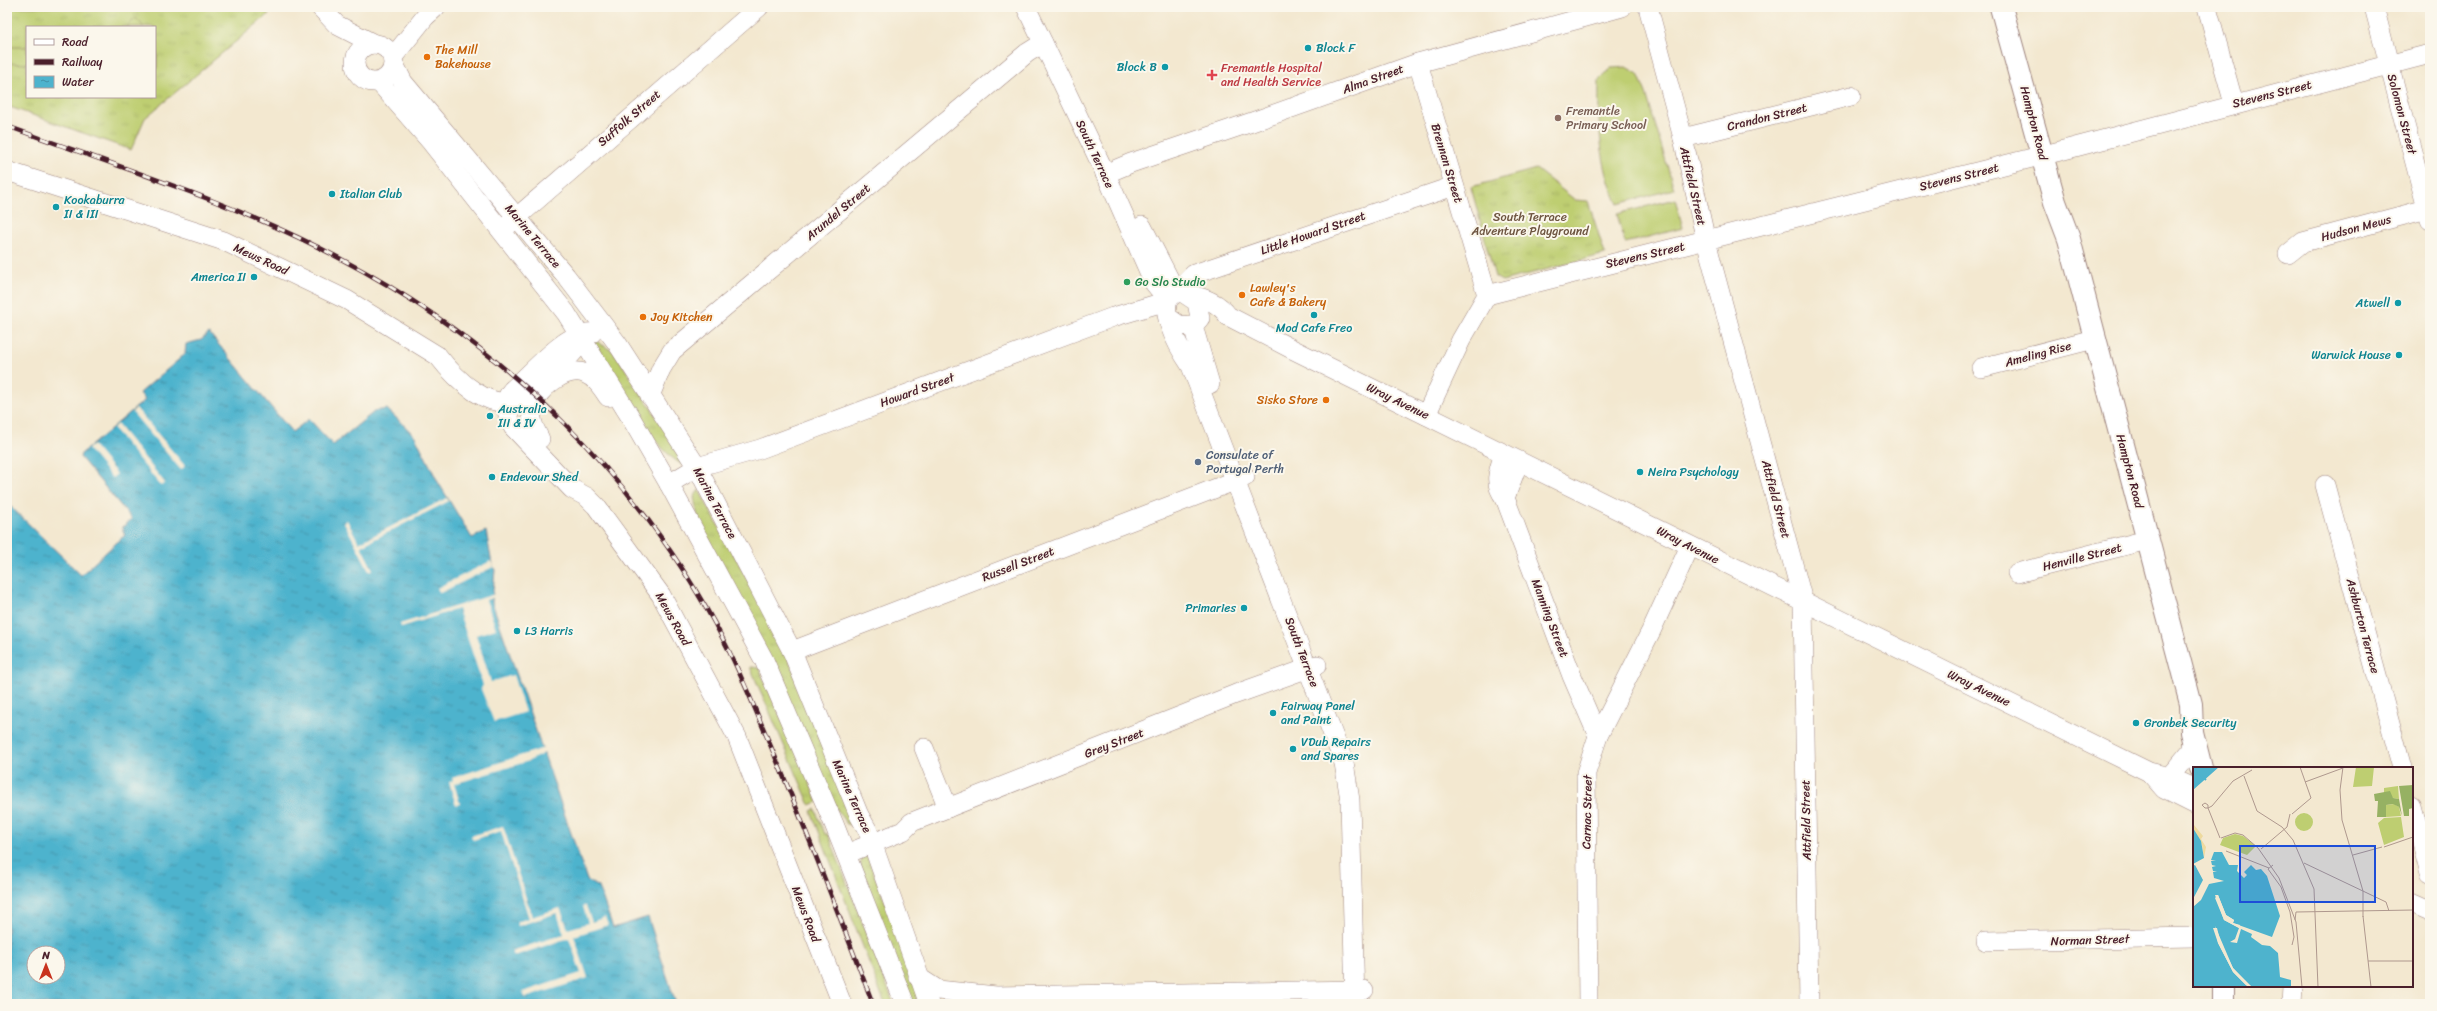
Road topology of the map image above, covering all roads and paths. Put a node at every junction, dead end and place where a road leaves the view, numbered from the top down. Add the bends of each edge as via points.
1 (320, 7) edge
2 (760, 7) edge
3 (1026, 7) edge
4 (1040, 7) edge
5 (1622, 7) edge
6 (1648, 7) edge
7 (2001, 7) edge
8 (2012, 7) edge
9 (2207, 7) edge
10 (2374, 7) edge
11 (431, 12) edge
12 (337, 25) junction
13 (1043, 42) junction
14 (376, 44) junction
15 (2430, 54) edge
16 (356, 55) junction
17 (393, 61) junction
18 (1418, 63) junction
19 (2390, 65) junction
20 (379, 82) junction
21 (1851, 96) dead end
22 (2234, 104) junction
23 (1683, 138) junction
24 (2048, 154) junction
25 (7, 170) edge
26 (1111, 172) junction
27 (1454, 186) junction
28 (2428, 214) edge
29 (517, 216) junction
30 (501, 232) junction
31 (1706, 241) junction
32 (2288, 254) dead end
33 (566, 276) junction
34 (1487, 295) junction
35 (1175, 299) junction
36 (1228, 316) junction
37 (1197, 322) junction
38 (578, 339) junction
39 (2094, 339) junction
40 (617, 343) junction
41 (1981, 368) dead end
42 (549, 386) junction
43 (650, 396) junction
44 (504, 397) junction
45 (1426, 415) junction
46 (631, 418) junction
47 (540, 439) junction
48 (760, 449) junction
49 (1512, 458) junction
50 (697, 467) junction
51 (1240, 479) junction
52 (670, 484) junction
53 (2325, 485) dead end
54 (709, 490) junction
55 (587, 497) junction
56 (2147, 540) junction
57 (1690, 546) junction
58 (2016, 573) dead end
59 (1803, 601) junction
60 (792, 651) junction
61 (1313, 667) junction
62 (2191, 704) junction
63 (1598, 736) junction
64 (2194, 740) junction
65 (924, 748) dead end
66 (2201, 767) edge
67 (2216, 767) edge
68 (2402, 767) edge
69 (2149, 772) junction
70 (2169, 777) junction
71 (2193, 788) edge
72 (2193, 804) edge
73 (948, 808) junction
74 (2413, 810) edge
75 (870, 838) junction
76 (844, 848) junction
77 (2430, 872) edge
78 (2193, 936) edge
79 (1986, 942) dead end
80 (918, 977) junction
81 (2214, 987) edge
82 (2223, 987) edge
83 (2292, 987) edge
84 (996, 996) junction
85 (1359, 997) edge
86 (842, 1004) edge
87 (905, 1004) edge
88 (929, 1004) edge
89 (958, 1004) edge
90 (1588, 1004) edge
91 (1809, 1004) edge
92 (2214, 1004) edge
93 (2223, 1004) edge
94 (2292, 1004) edge

1 - 12 street, Marine Terrace
2 - 29 street, Suffolk Street
3 - 13 street, South Terrace
4 - 26 street, South Terrace
5 - 18 street, Alma Street
6 - 23 street, Attfield Street
7 - 24 main road, Hampton Road
8 - 24 main road, Hampton Road
9 - 22 street
10 - 19 street, Solomon Street
11 - 14 street
11 - 17 street
12 - 14 street, Marine Terrace
12 - 16 street, Marine Terrace via 337,34
13 - 26 street, South Terrace
13 - 43 street, Arundel Street via 672,351
14 - 16 street
14 - 17 street, Marine Terrace via 386,47
15 - 19 street, Stevens Street
16 - 20 street via 356,69 359,75 364,79
17 - 20 street via 389,76
17 - 29 street, Marine Terrace via 403,82
18 - 26 street, Alma Street
18 - 27 street, Brennan Street
19 - 22 street, Stevens Street
19 - 28 street, Solomon Street
20 - 30 street, Marine Terrace via 431,142
21 - 23 street, Crandon Street
22 - 24 street, Stevens Street
23 - 31 street, Attfield Street
24 - 31 street, Stevens Street
24 - 39 main road, Hampton Road via 2063,193 2069,239
25 - 44 street, Mews Road via 224,241 347,300 438,356 447,368 475,392
26 - 35 street, South Terrace via 1164,272
27 - 34 street, Brennan Street
27 - 35 street, Little Howard Street via 1194,274
28 - 32 street, Hudson Mews via 2303,242
29 - 30 street, Suffolk Street
29 - 33 street, Marine Terrace
30 - 38 street, Marine Terrace via 566,313
31 - 34 street, Stevens Street
31 - 59 street, Attfield Street
33 - 38 street via 568,285 589,320
33 - 40 street, Marine Terrace
34 - 45 street via 1461,340
35 - 36 street, Wray Avenue via 1212,302 1223,308
35 - 37 street, South Terrace via 1197,302
35 - 37 street via 1179,325
35 - 48 street, Howard Street via 1113,317
35 - 51 street, South Terrace via 1176,343 1191,366
36 - 37 street
36 - 45 street, Wray Avenue
37 - 51 street, South Terrace via 1212,392
38 - 40 street via 599,335
38 - 42 street via 577,354
38 - 44 street
38 - 46 street, Marine Terrace
39 - 41 street, Ameling Rise
39 - 56 main road, Hampton Road
40 - 43 street, Marine Terrace
42 - 46 street via 567,374 584,373 597,382 608,398
42 - 47 street via 535,401 532,411 533,426
43 - 50 street, Marine Terrace
44 - 47 street
44 - 55 street, Mews Road via 513,427 572,489
45 - 49 street, Wray Avenue
46 - 52 street, Marine Terrace
47 - 55 street via 582,485
48 - 50 street, Howard Street
48 - 54 street via 719,474
49 - 57 street, Wray Avenue
49 - 63 street, Manning Street via 1497,472 1499,491 1505,498 1572,676
50 - 52 street, Howard Street
50 - 54 street, Marine Terrace
51 - 60 street, Russell Street
51 - 61 street, South Terrace
52 - 76 street, Marine Terrace via 764,660
53 - 68 street, Ashburton Terrace
54 - 60 street, Marine Terrace
55 - 86 street, Mews Road via 661,595 737,737
56 - 58 street, Henville Street
56 - 62 main road, Hampton Road
57 - 59 street, Wray Avenue
57 - 63 street, Carnac Street
59 - 69 street, Wray Avenue
59 - 91 street, Attfield Street
60 - 75 street, Marine Terrace
61 - 73 street, Grey Street via 1236,694
61 - 85 street, South Terrace via 1348,778
62 - 64 main road, Hampton Road
62 - 67 main road, Hampton Road via 2205,728
63 - 90 street, Carnac Street via 1586,773
64 - 66 main road, Hampton Road
64 - 70 street via 2191,751
65 - 73 street
69 - 70 street, Wray Avenue
69 - 72 street, Wray Avenue via 2164,789
70 - 71 street, Wray Avenue
73 - 75 street, Grey Street via 912,822 900,820
74 - 77 street
75 - 76 street, Grey Street
75 - 80 street, Marine Terrace
76 - 87 street, Marine Terrace
78 - 79 street, Norman Street
80 - 84 street via 938,990
80 - 88 street, Marine Terrace
81 - 92 main road
82 - 93 main road
83 - 94 street
84 - 85 street
84 - 89 street

